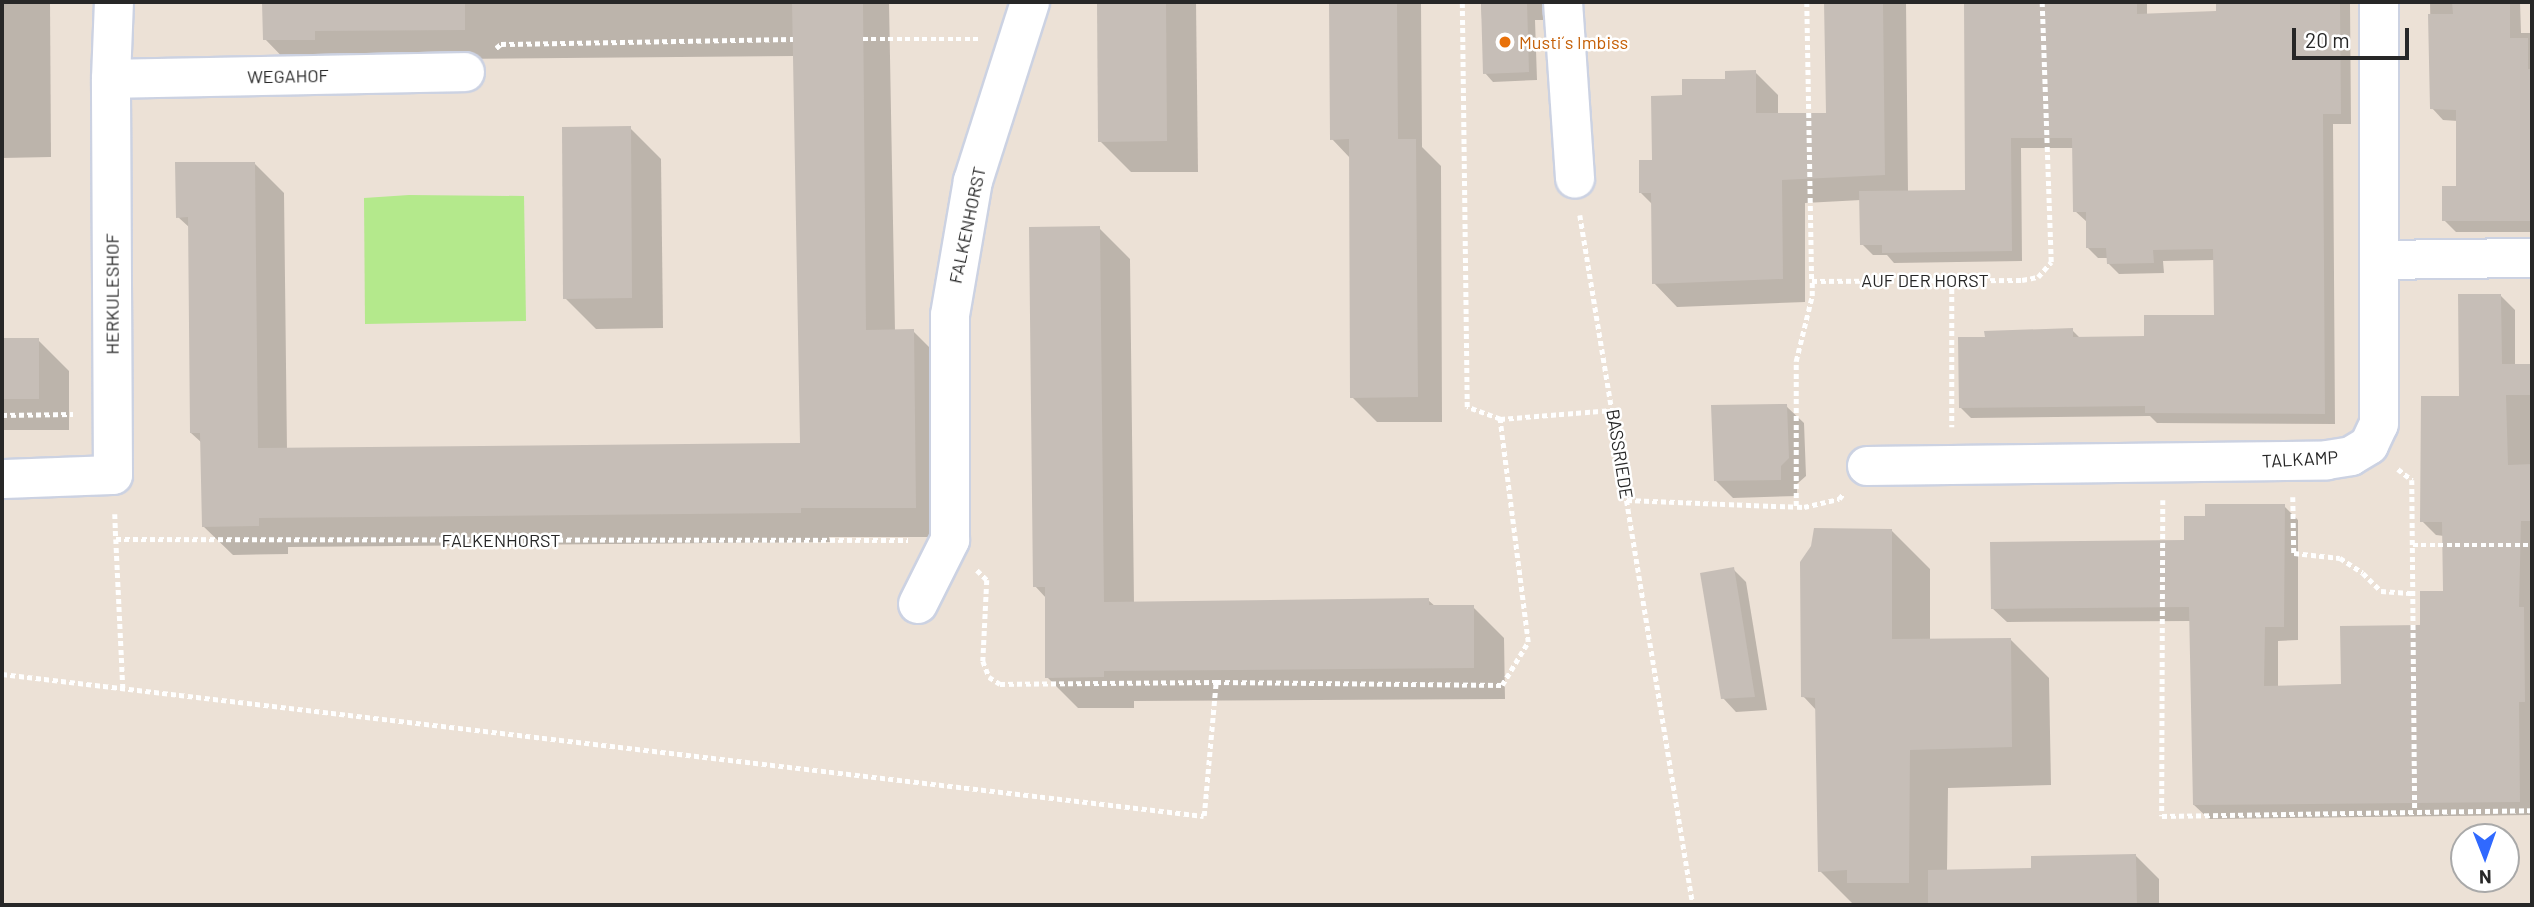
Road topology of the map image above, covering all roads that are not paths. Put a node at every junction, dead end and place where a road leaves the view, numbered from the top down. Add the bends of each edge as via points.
1 (114, 2) edge
2 (1030, 2) edge
3 (1563, 2) edge
4 (2379, 2) edge
5 (465, 72) road end
6 (111, 79) junction
7 (1575, 179) road end
8 (2532, 258) edge
9 (2380, 260) junction
10 (1867, 466) road end
11 (2, 479) edge
12 (918, 604) dead end

1 - 6 street, HERKULESHOF
2 - 12 street, FALKENHORST via 973,181 950,315 950,540
3 - 7 street
4 - 9 street
5 - 6 street, WEGAHOF
6 - 11 street, HERKULESHOF via 113,475
8 - 9 street
9 - 10 street, TALKAMP via 2379,424 2369,445 2351,456 2163,464

